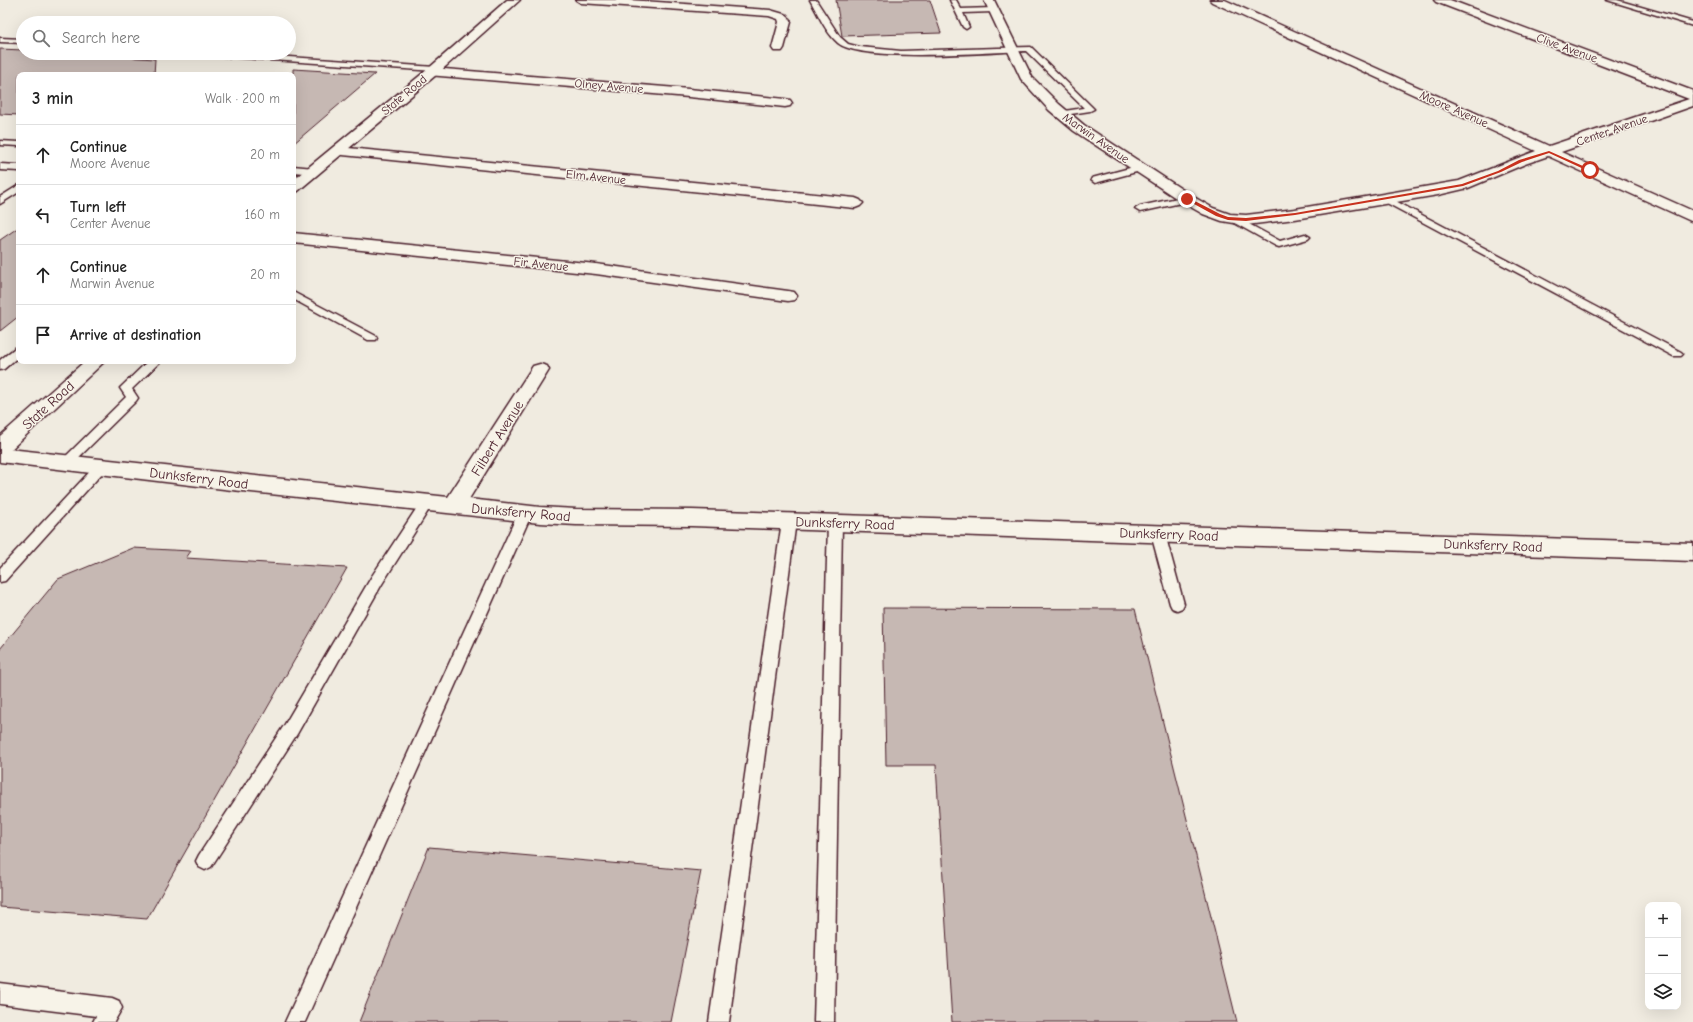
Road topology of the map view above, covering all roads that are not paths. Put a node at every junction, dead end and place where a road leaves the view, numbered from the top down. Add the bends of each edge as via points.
1 (514, 0) edge
2 (581, 0) edge
3 (813, 0) edge
4 (953, 0) edge
5 (1216, 0) edge
6 (1440, 0) edge
7 (1610, 0) edge
8 (991, 5) edge
9 (958, 11) junction
10 (1693, 24) edge
11 (966, 27) dead end
12 (0, 40) edge
13 (16, 41) edge
14 (778, 48) dead end
15 (1013, 50) junction
16 (296, 60) edge
17 (434, 70) junction
18 (1693, 96) edge
19 (1693, 102) edge
20 (785, 103) dead end
21 (1061, 114) junction
22 (0, 142) edge
23 (16, 144) edge
24 (338, 151) junction
25 (1549, 152) junction
26 (0, 167) edge
27 (16, 168) edge
28 (1141, 168) junction
29 (296, 169) edge
30 (314, 171) junction
31 (1095, 180) dead end
32 (296, 186) edge
33 (16, 190) edge
34 (1187, 199) junction
35 (1386, 199) junction
36 (0, 201) edge
37 (855, 202) dead end
38 (1140, 209) dead end
39 (1693, 217) edge
40 (1231, 219) junction
41 (1305, 237) dead end
42 (296, 238) edge
43 (788, 296) dead end
44 (296, 297) edge
45 (372, 338) dead end
46 (16, 353) edge
47 (1677, 354) dead end
48 (93, 364) edge
49 (152, 364) edge
50 (0, 366) edge
51 (540, 370) dead end
52 (0, 448) edge
53 (0, 455) edge
54 (66, 463) junction
55 (101, 467) junction
56 (427, 503) junction
57 (454, 506) junction
58 (525, 513) junction
59 (788, 521) junction
60 (834, 523) junction
61 (1158, 534) junction
62 (1693, 552) edge
63 (6, 564) edge
64 (0, 577) edge
65 (1177, 604) dead end
66 (205, 861) dead end
67 (0, 994) edge
68 (104, 1022) edge
69 (295, 1022) edge
70 (718, 1022) edge
71 (824, 1022) edge

1 - 17 street, State Road
2 - 14 street via 770,13 783,17 785,22
3 - 15 lane via 841,43 856,48 880,53
4 - 9 lane
5 - 25 street, Moore Avenue
6 - 18 street, Clive Avenue
7 - 10 lane
8 - 9 lane
8 - 15 street, Marwin Avenue
9 - 11 lane
12 - 13 lane
15 - 21 street, Marwin Avenue via 1027,79
15 - 21 lane via 1028,49 1090,109
16 - 17 lane
17 - 20 street, Olney Avenue
17 - 24 street, State Road
19 - 25 street, Center Avenue
21 - 28 street, Marwin Avenue
22 - 23 lane
24 - 30 street, State Road
24 - 37 street, Elm Avenue
25 - 35 street, Center Avenue via 1463,185
25 - 39 street, Moore Avenue
26 - 27 lane
28 - 31 lane
28 - 34 street, Marwin Avenue
29 - 30 lane
30 - 32 street, State Road
33 - 36 lane
34 - 38 lane
34 - 40 street, Marwin Avenue
35 - 40 street, Center Avenue via 1295,214 1246,220
35 - 47 lane
40 - 41 lane via 1280,244
42 - 43 street, Fir Avenue via 588,268
44 - 45 lane
46 - 50 lane
48 - 52 street, State Road
49 - 54 lane via 126,388 132,398
51 - 57 street, Filbert Avenue
53 - 54 street, Dunksferry Road
54 - 55 street, Dunksferry Road
55 - 56 street, Dunksferry Road
55 - 63 lane
56 - 57 street, Dunksferry Road
56 - 66 lane via 377,580 291,729
57 - 58 street, Dunksferry Road
58 - 59 street, Dunksferry Road via 576,517
58 - 69 lane
59 - 60 street, Dunksferry Road
59 - 70 lane
60 - 61 street, Dunksferry Road
60 - 71 lane
61 - 62 street, Dunksferry Road
61 - 65 lane
63 - 64 lane
67 - 68 lane via 112,1008

